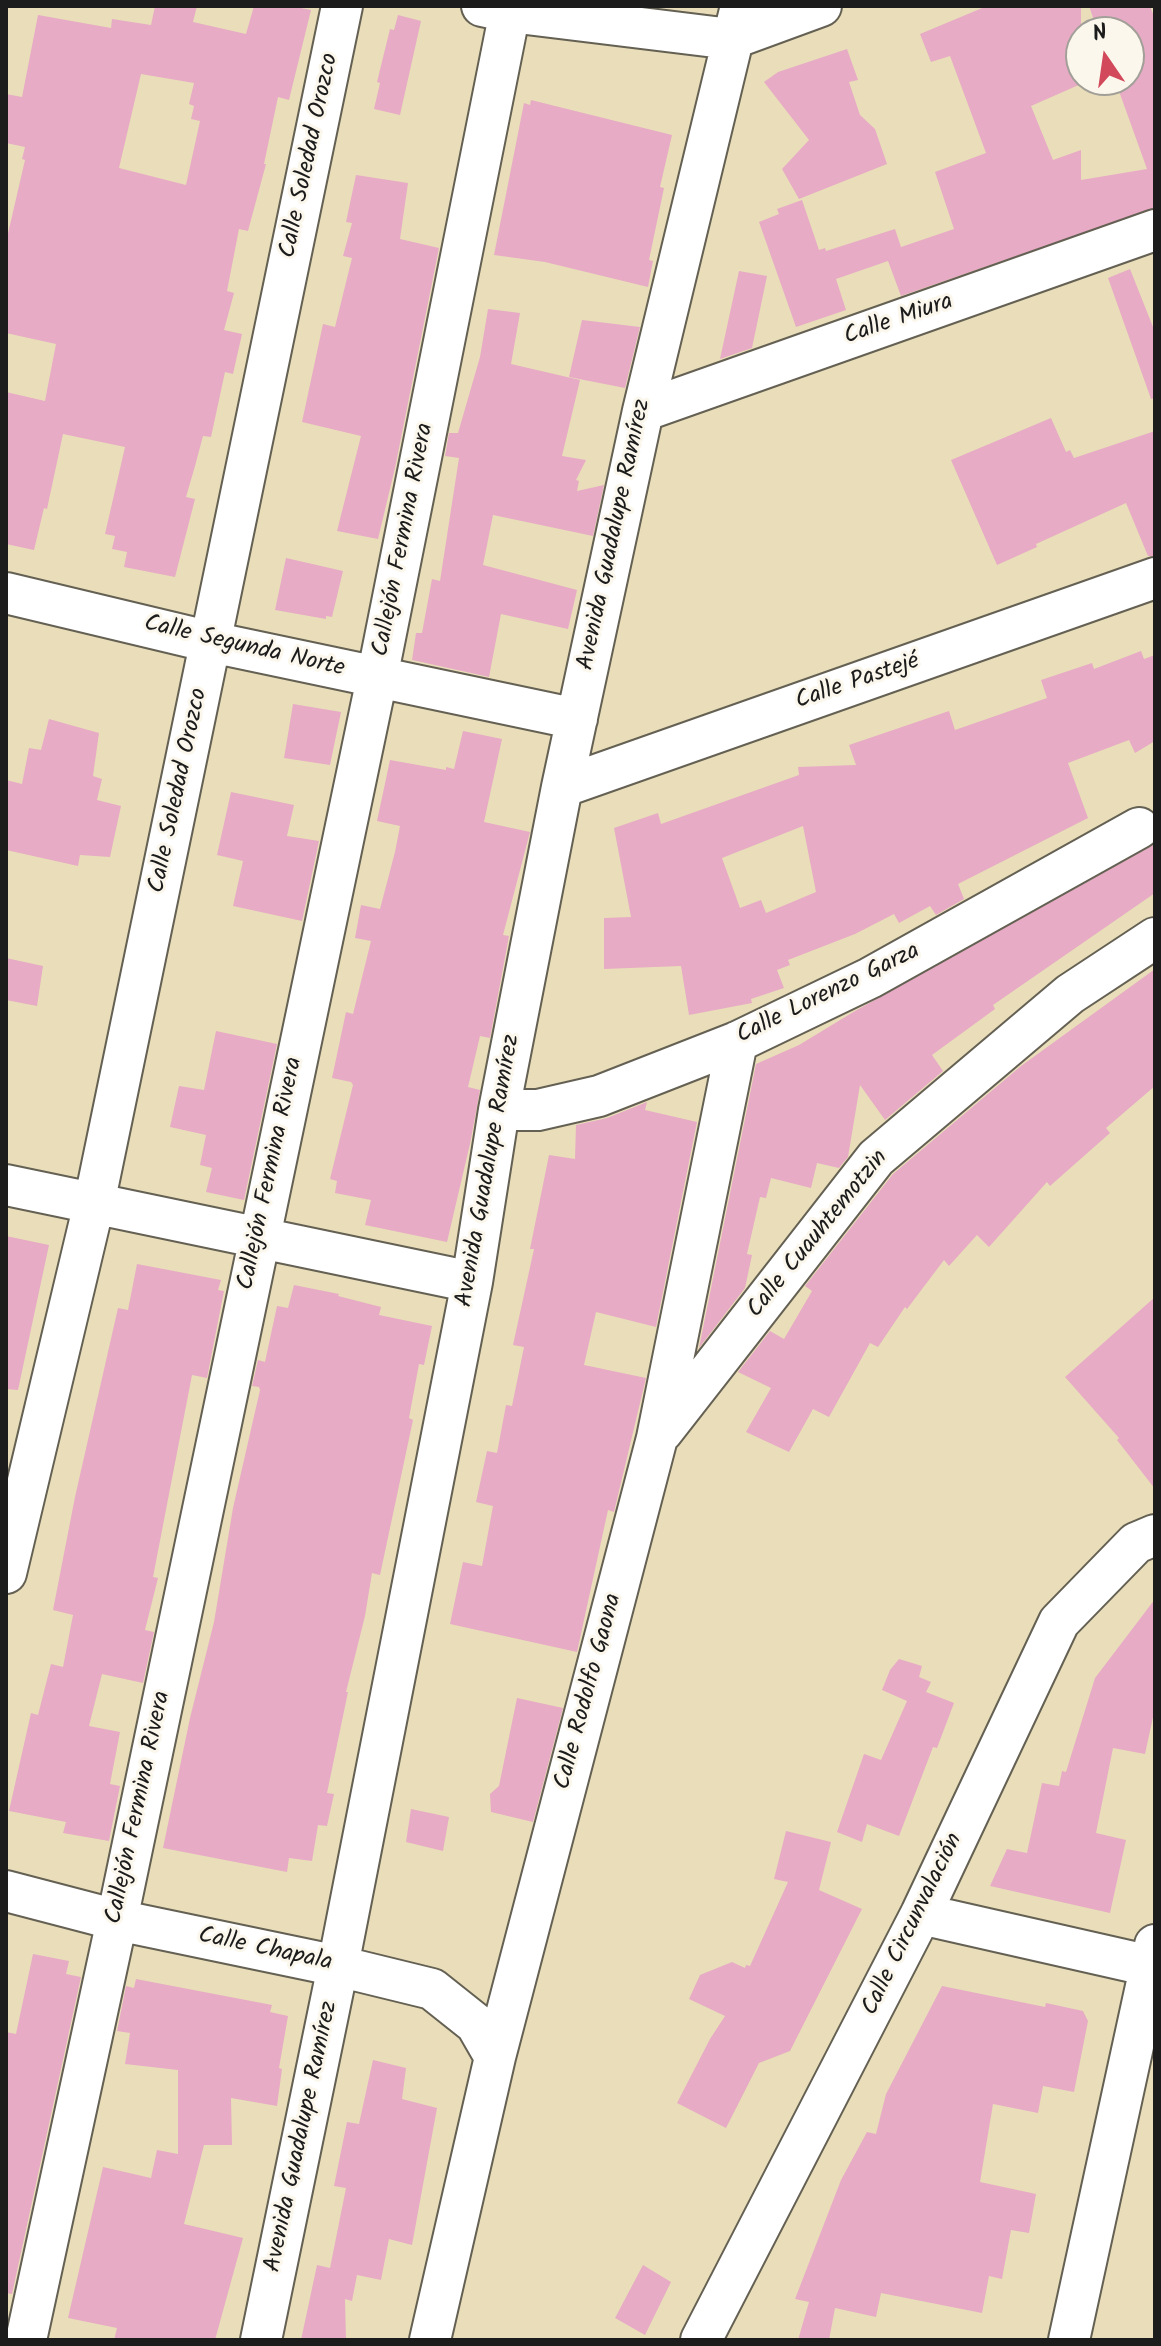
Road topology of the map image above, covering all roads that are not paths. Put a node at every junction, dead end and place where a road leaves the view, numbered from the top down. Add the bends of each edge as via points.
1 (342, 6) edge
2 (821, 6) edge
3 (501, 8) edge
4 (736, 22) edge
5 (1155, 230) edge
6 (643, 411) junction
7 (1155, 578) edge
8 (6, 593) edge
9 (211, 642) junction
10 (377, 678) junction
11 (577, 719) junction
12 (562, 787) junction
13 (1139, 828) dead end
14 (1155, 938) edge
15 (737, 1042) junction
16 (499, 1110) junction
17 (6, 1185) edge
18 (94, 1204) junction
19 (258, 1239) junction
20 (472, 1282) junction
21 (657, 1438) junction
22 (1155, 1535) edge
23 (6, 1573) edge
24 (6, 1891) edge
25 (921, 1914) junction
26 (117, 1920) junction
27 (1153, 1959) edge
28 (338, 1966) junction
29 (495, 2057) junction
30 (26, 2340) edge
31 (261, 2340) edge
32 (430, 2340) edge
33 (701, 2340) edge
34 (1069, 2340) edge

1 - 9 street, Calle Soledad Orozco
2 - 4 street
3 - 4 street
3 - 10 street, Callejón Fermina Rivera
4 - 6 street, Avenida Guadalupe Ramírez
5 - 6 street, Calle Miura
6 - 11 street, Avenida Guadalupe Ramírez
7 - 12 street, Calle Pastejé
8 - 9 street, Calle Segunda Norte
9 - 10 street, Calle Segunda Norte
9 - 18 street, Calle Soledad Orozco
10 - 11 street, Calle Segunda Norte
10 - 19 street, Callejón Fermina Rivera
11 - 12 street, Avenida Guadalupe Ramírez
12 - 16 street, Avenida Guadalupe Ramírez
13 - 15 street, Calle Lorenzo Garza via 870,978
14 - 21 street, Calle Cuauhtemotzin via 1070,994 876,1158
15 - 16 street, Calle Lorenzo Garza via 599,1096 538,1110
15 - 21 street, Calle Rodolfo Gaona
16 - 20 street, Avenida Guadalupe Ramírez
17 - 18 street
18 - 19 street
18 - 23 street, Calle Soledad Orozco
19 - 20 street
19 - 26 street, Callejón Fermina Rivera
20 - 28 street, Avenida Guadalupe Ramírez
21 - 29 street, Calle Rodolfo Gaona
22 - 25 street, Calle Circunvalación via 1136,1543 1059,1622
24 - 26 street, Calle Chapala
25 - 27 street
25 - 33 street, Calle Circunvalación
26 - 28 street, Calle Chapala
26 - 30 street, Callejón Fermina Rivera
27 - 34 street
28 - 29 street, Calle Chapala via 432,1989 476,2024
28 - 31 street, Avenida Guadalupe Ramírez
29 - 32 street, Calle Rodolfo Gaona

